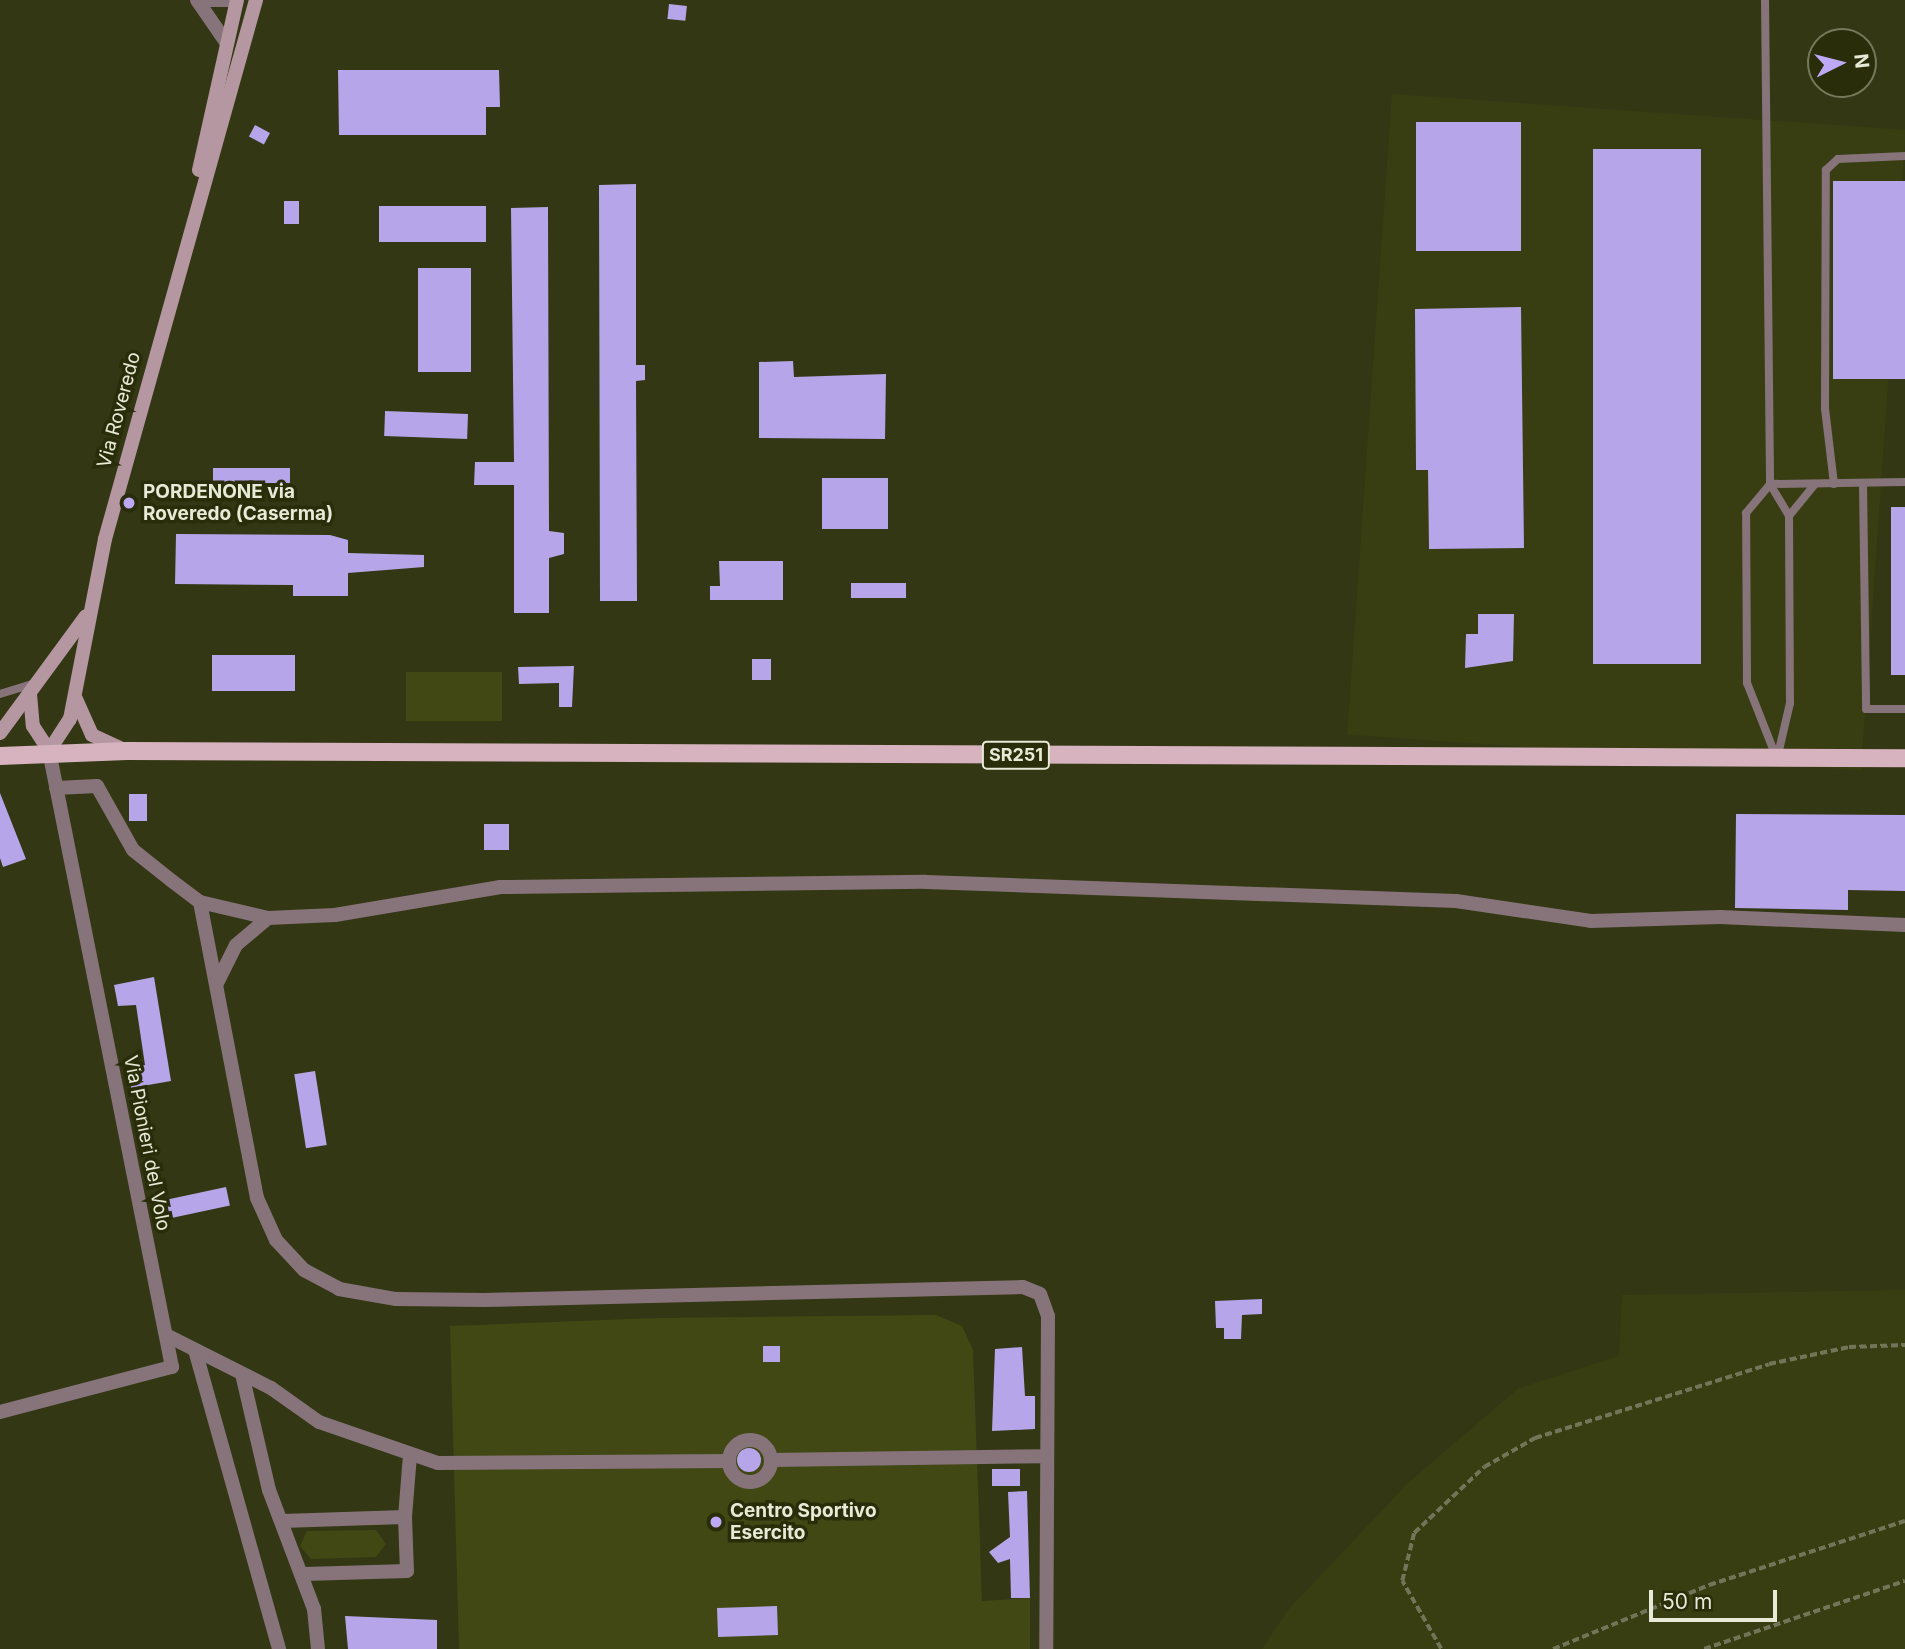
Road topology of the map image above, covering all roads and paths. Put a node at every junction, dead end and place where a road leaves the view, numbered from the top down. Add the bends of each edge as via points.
1 (197, 0) edge
2 (209, 0) edge
3 (230, 0) edge
4 (237, 0) edge
5 (256, 0) edge
6 (1765, 0) edge
7 (226, 42) junction
8 (1905, 156) edge
9 (191, 216) junction
10 (1905, 482) edge
11 (1770, 484) junction
12 (1815, 484) junction
13 (1834, 484) junction
14 (1863, 484) junction
15 (1789, 516) junction
16 (87, 615) junction
17 (34, 688) junction
18 (0, 694) edge
19 (76, 695) junction
20 (1905, 709) edge
21 (0, 733) edge
22 (49, 751) junction
23 (127, 751) junction
24 (0, 756) edge
25 (1905, 758) edge
26 (1777, 759) junction
27 (56, 788) junction
28 (200, 902) junction
29 (268, 919) junction
30 (1905, 925) edge
31 (217, 983) junction
32 (166, 1335) junction
33 (1905, 1345) edge
34 (195, 1350) junction
35 (242, 1374) junction
36 (0, 1412) edge
37 (410, 1455) junction
38 (1046, 1456) junction
39 (771, 1460) junction
40 (729, 1461) junction
41 (405, 1517) junction
42 (282, 1521) junction
43 (1905, 1521) edge
44 (304, 1574) junction
45 (1905, 1581) edge
46 (279, 1649) edge
47 (318, 1649) edge
48 (1046, 1649) edge
49 (1441, 1649) edge
50 (1553, 1649) edge
51 (1704, 1649) edge

1 - 7 street
2 - 3 street
4 - 7 main road, Via Roveredo
5 - 9 main road, Via Roveredo
6 - 11 lane
7 - 9 main road, Via Roveredo
8 - 13 lane via 1838,159 1826,170 1825,409
9 - 16 main road, Via Roveredo
10 - 14 lane
11 - 12 lane
11 - 15 lane
11 - 26 lane via 1746,513 1747,683
12 - 13 lane
12 - 15 lane
13 - 14 lane
14 - 20 lane via 1866,709
15 - 26 lane via 1790,703
16 - 17 main road, Via Roveredo
16 - 19 main road, Via Roveredo
17 - 18 lane
17 - 21 main road, Via Roveredo
17 - 22 main road via 33,726
19 - 22 main road, Via Roveredo via 62,736
19 - 23 main road, Via Roveredo via 92,735
22 - 23 main road, SR251
22 - 24 main road, SR251
22 - 27 street, Via Pionieri del Volo
23 - 26 main road, SR251
25 - 26 main road, SR251
27 - 28 street via 97,786 133,850
27 - 32 street, Via Pionieri del Volo
28 - 29 street
28 - 31 street
29 - 30 street via 335,915 501,887 873,881 1443,900 1591,921 1720,918
29 - 31 street via 236,946
31 - 38 street via 257,1198 276,1240 304,1270 339,1289 396,1299 1023,1287 1040,1294 1048,1316
32 - 34 street
32 - 36 street, Via Pionieri del Volo via 172,1367
33 - 49 path via 1849,1347 1769,1364 1535,1438 1485,1467 1414,1532 1402,1581
34 - 35 street
34 - 46 street
35 - 37 street via 320,1422
35 - 42 street
37 - 40 street via 480,1465
37 - 41 street
38 - 39 street
38 - 48 street
39 - 40 street via 766,1448 750,1440 733,1449
39 - 40 street via 766,1474 747,1481 734,1474
41 - 42 street
41 - 44 street via 407,1571
42 - 44 street
43 - 50 path via 1709,1586
44 - 47 street
45 - 51 path

